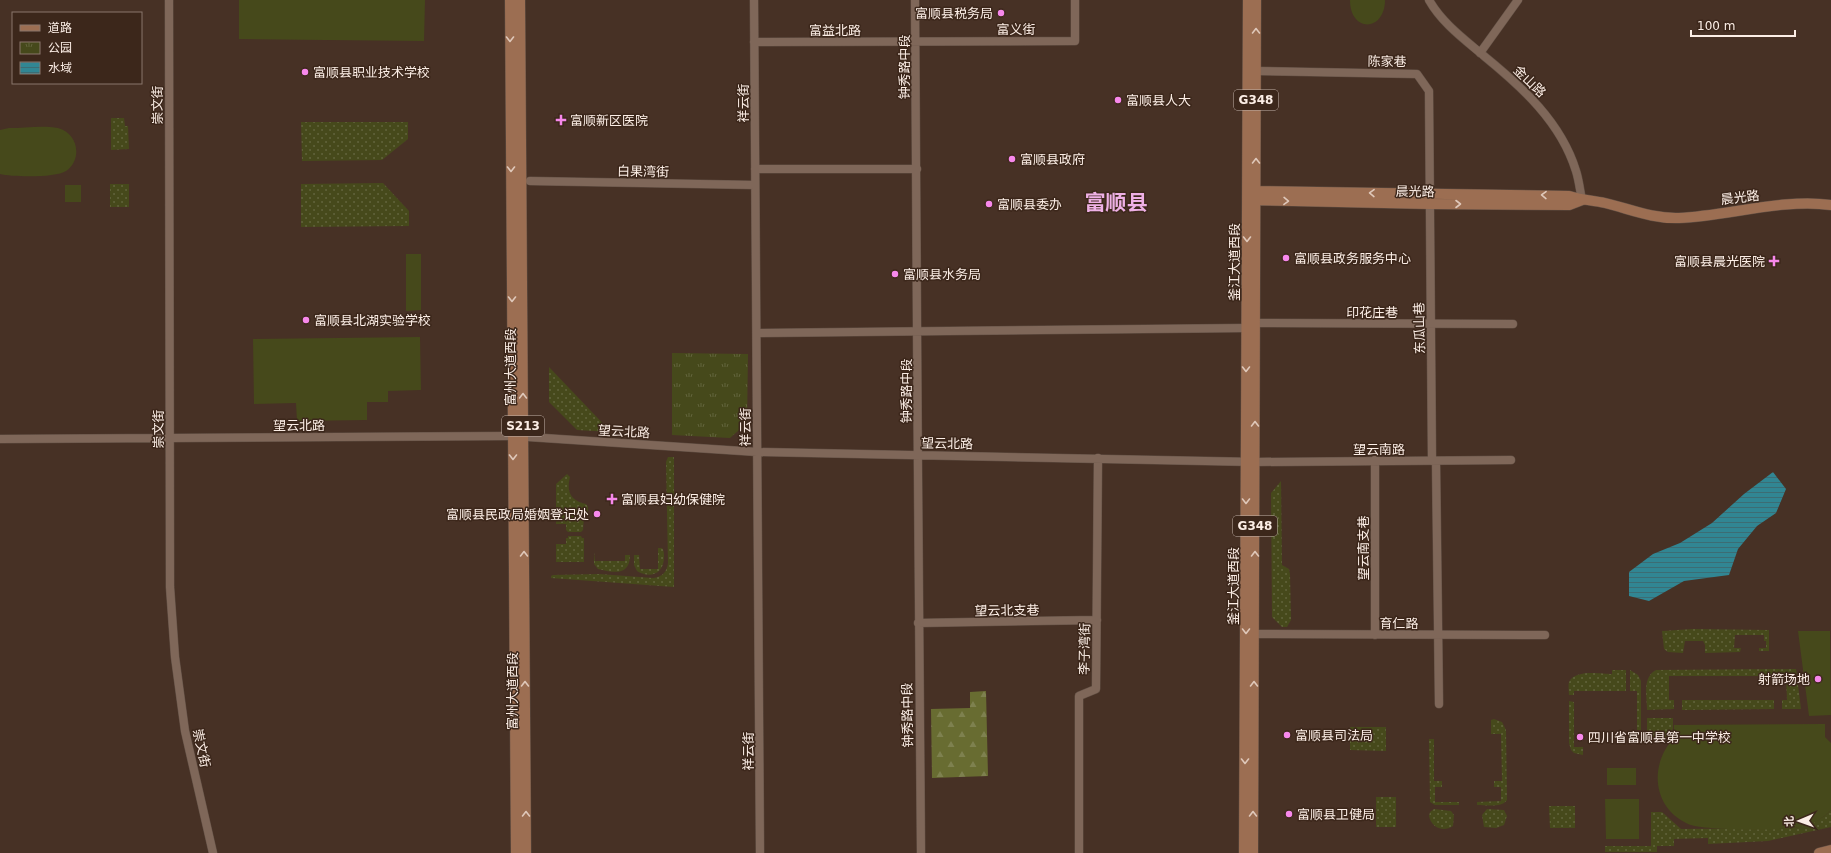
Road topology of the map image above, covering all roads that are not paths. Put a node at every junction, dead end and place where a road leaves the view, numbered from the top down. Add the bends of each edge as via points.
1 (169, 0) edge
2 (510, 0) edge
3 (520, 0) edge
4 (754, 0) edge
5 (916, 0) edge
6 (1075, 0) edge
7 (1248, 0) edge
8 (1256, 0) edge
9 (1429, 0) edge
10 (1518, 0) edge
11 (754, 42) junction
12 (916, 42) junction
13 (1480, 52) junction
14 (1256, 72) junction
15 (755, 169) junction
16 (917, 169) junction
17 (530, 181) dead end
18 (755, 185) junction
19 (1429, 194) junction
20 (1251, 195) junction
21 (1582, 200) junction
22 (1429, 204) junction
23 (1831, 205) edge
24 (1513, 324) dead end
25 (1431, 325) junction
26 (1251, 326) junction
27 (918, 331) junction
28 (756, 333) junction
29 (513, 436) junction
30 (523, 437) junction
31 (170, 438) junction
32 (0, 439) edge
33 (757, 452) junction
34 (919, 455) junction
35 (1098, 458) junction
36 (1375, 460) junction
37 (1511, 460) dead end
38 (1434, 461) junction
39 (1250, 462) junction
40 (1097, 620) junction
41 (918, 623) junction
42 (1254, 634) junction
43 (1375, 635) junction
44 (1438, 635) junction
45 (1545, 635) dead end
46 (1439, 704) dead end
47 (1831, 850) edge
48 (213, 853) edge
49 (516, 853) edge
50 (526, 853) edge
51 (760, 853) edge
52 (921, 853) edge
53 (1079, 853) edge
54 (1244, 853) edge
55 (1253, 853) edge
56 (1819, 853) edge

1 - 31 street, 崇文街
2 -> 29 main road, 富州大道西段 / S213
30 -> 3 main road, 富州大道西段 / S213
4 - 11 street, 祥云街
5 - 12 street, 钟秀路中段
6 - 12 street, 富义街 via 1075,41
7 - 20 main road, G348
14 -> 8 main road, G348
9 - 13 street, 金山路 via 1441,18
10 - 13 street
11 - 12 street, 富益北路
11 - 15 street, 祥云街
12 - 16 street, 钟秀路中段
13 - 21 street, 金山路 via 1524,90 1546,114 1576,170
14 - 19 street, 陈家巷 via 1417,74 1429,92
20 -> 14 main road, G348
15 - 16 street
15 - 18 street, 祥云街
16 - 27 street, 钟秀路中段
17 - 18 street, 白果湾街
18 - 28 street, 祥云街
19 -> 20 main road, 晨光路
21 -> 19 main road, 晨光路 via 1569,196
19 - 22 street, 东瓜山巷
20 -> 22 main road, 晨光路
20 - 26 main road, 釜江大道西段 / G348
22 -> 21 main road, 晨光路 via 1569,205
21 - 23 main road, 晨光路 via 1598,201 1657,217 1679,218 1792,204
22 - 25 street, 东瓜山巷
24 - 25 street, 印花庄巷
25 - 26 street, 印花庄巷
25 - 38 street, 东瓜山巷
26 - 27 street, 印花庄巷
26 - 39 main road, 釜江大道西段 / G348
27 - 28 street, 印花庄巷
27 - 34 street, 钟秀路中段
28 - 33 street, 祥云街
29 - 30 street, 望云北路
29 - 31 street, 望云北路
29 -> 49 main road, 富州大道西段 / S213
30 - 33 street, 望云北路
50 -> 30 main road, 富州大道西段 / S213
31 - 32 street, 望云北路
31 - 48 street, 崇文街 via 170,587 174,657 185,731
33 - 34 street, 望云北路
33 - 51 street, 祥云街
34 - 35 street, 望云北路
34 - 41 street, 钟秀路中段
35 - 39 street, 望云北路
35 - 40 street, 李子湾街
36 - 38 street, 望云南路
36 - 39 street, 望云南路
36 - 43 street, 望云南支巷
37 - 38 street, 望云南路
38 - 44 street, 东瓜山巷
42 -> 39 main road, 釜江大道西段 / G348
39 -> 54 main road, 釜江大道西段 / G348
40 - 41 street, 望云北支巷
40 - 53 street, 李子湾街 via 1096,689 1079,696
41 - 52 street, 钟秀路中段
42 - 43 street, 育仁路
55 -> 42 main road, 釜江大道西段 / G348
43 - 44 street, 育仁路
44 - 45 street, 育仁路
44 - 46 street, 东瓜山巷
47 - 56 main road

